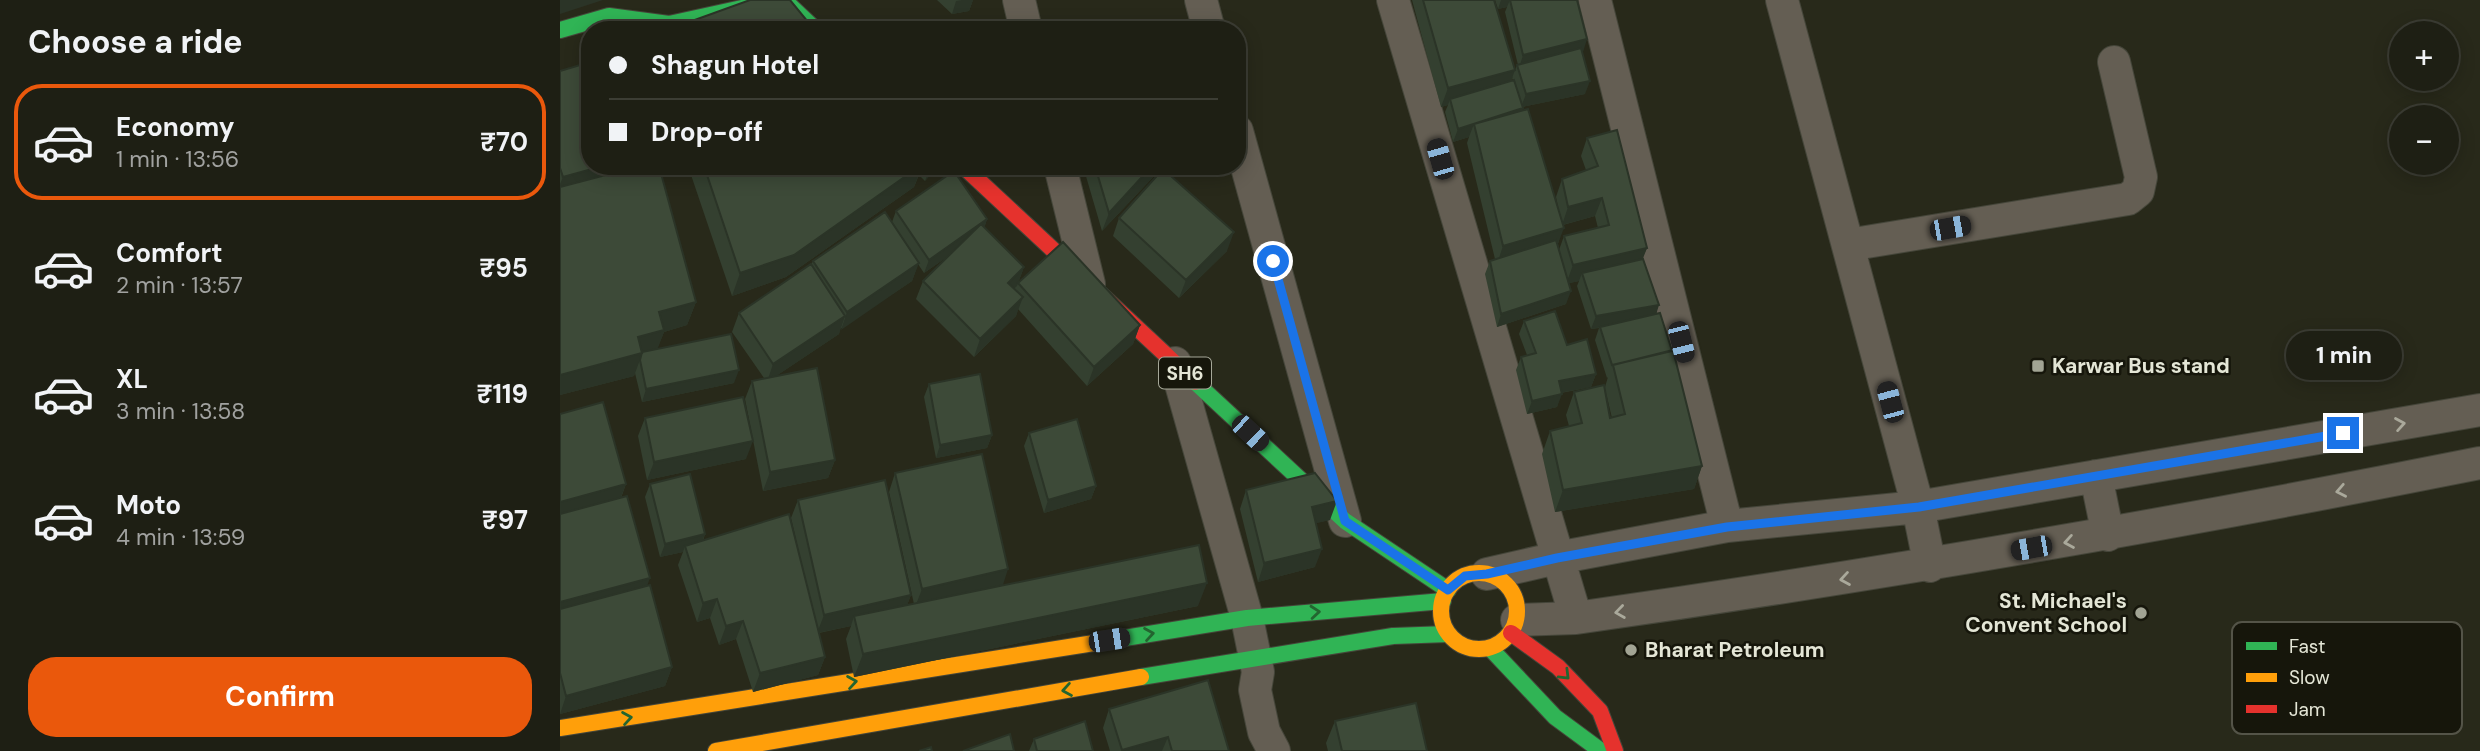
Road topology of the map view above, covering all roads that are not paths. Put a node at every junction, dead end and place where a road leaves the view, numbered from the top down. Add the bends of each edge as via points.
1 (776, 0) edge
2 (784, 0) edge
3 (1019, 0) edge
4 (1201, 0) edge
5 (1393, 0) edge
6 (1595, 0) edge
7 (1782, 0) edge
8 (592, 21) edge
9 (634, 21) edge
10 (690, 21) edge
11 (806, 21) edge
12 (1024, 21) edge
13 (1207, 21) edge
14 (581, 24) edge
15 (560, 30) edge
16 (2114, 62) dead end
17 (1246, 164) edge
18 (973, 175) edge
19 (1062, 175) edge
20 (1848, 245) junction
21 (1089, 284) junction
22 (1175, 363) junction
23 (2480, 410) edge
24 (2480, 463) edge
25 (2096, 476) junction
26 (1919, 507) junction
27 (1345, 521) junction
28 (1727, 527) junction
29 (2108, 535) junction
30 (1557, 558) junction
31 (1930, 566) junction
32 (1487, 574) junction
33 (1445, 595) junction
34 (1247, 618) junction
35 (1576, 618) junction
36 (1514, 626) junction
37 (1448, 634) junction
38 (1490, 648) junction
39 (1256, 665) junction
40 (561, 735) edge
41 (1274, 750) edge
42 (716, 751) edge
43 (1601, 751) edge
44 (1615, 751) edge

1 - 10 street
2 - 11 street
3 - 12 street
4 - 13 street
5 - 30 street
6 - 28 street
7 - 20 street
8 - 9 street via 609,16
14 - 15 street
16 - 20 street via 2141,177 2138,191 2128,199
17 - 27 street
18 - 21 street, SH6
19 - 21 street
20 - 26 street
21 - 22 street, SH6
22 - 27 street, SH6
22 - 34 street
25 -> 23 street
24 -> 29 street
25 - 26 street
25 - 29 street
26 - 28 street
26 - 31 street
27 - 33 street, SH6 via 1416,567
28 - 30 street
29 -> 31 street
30 - 32 street
30 - 35 street
31 -> 35 street
32 - 33 street via 1465,576
32 - 36 street via 1514,596
34 -> 33 street
33 - 37 street via 1441,612
34 - 39 street
40 -> 34 street
35 - 36 street
36 - 38 street
36 -> 44 street via 1600,711
37 - 38 street via 1467,648
37 - 39 street via 1392,636
38 - 43 street via 1531,696 1577,737
39 - 41 street via 1261,722
39 -> 42 street

